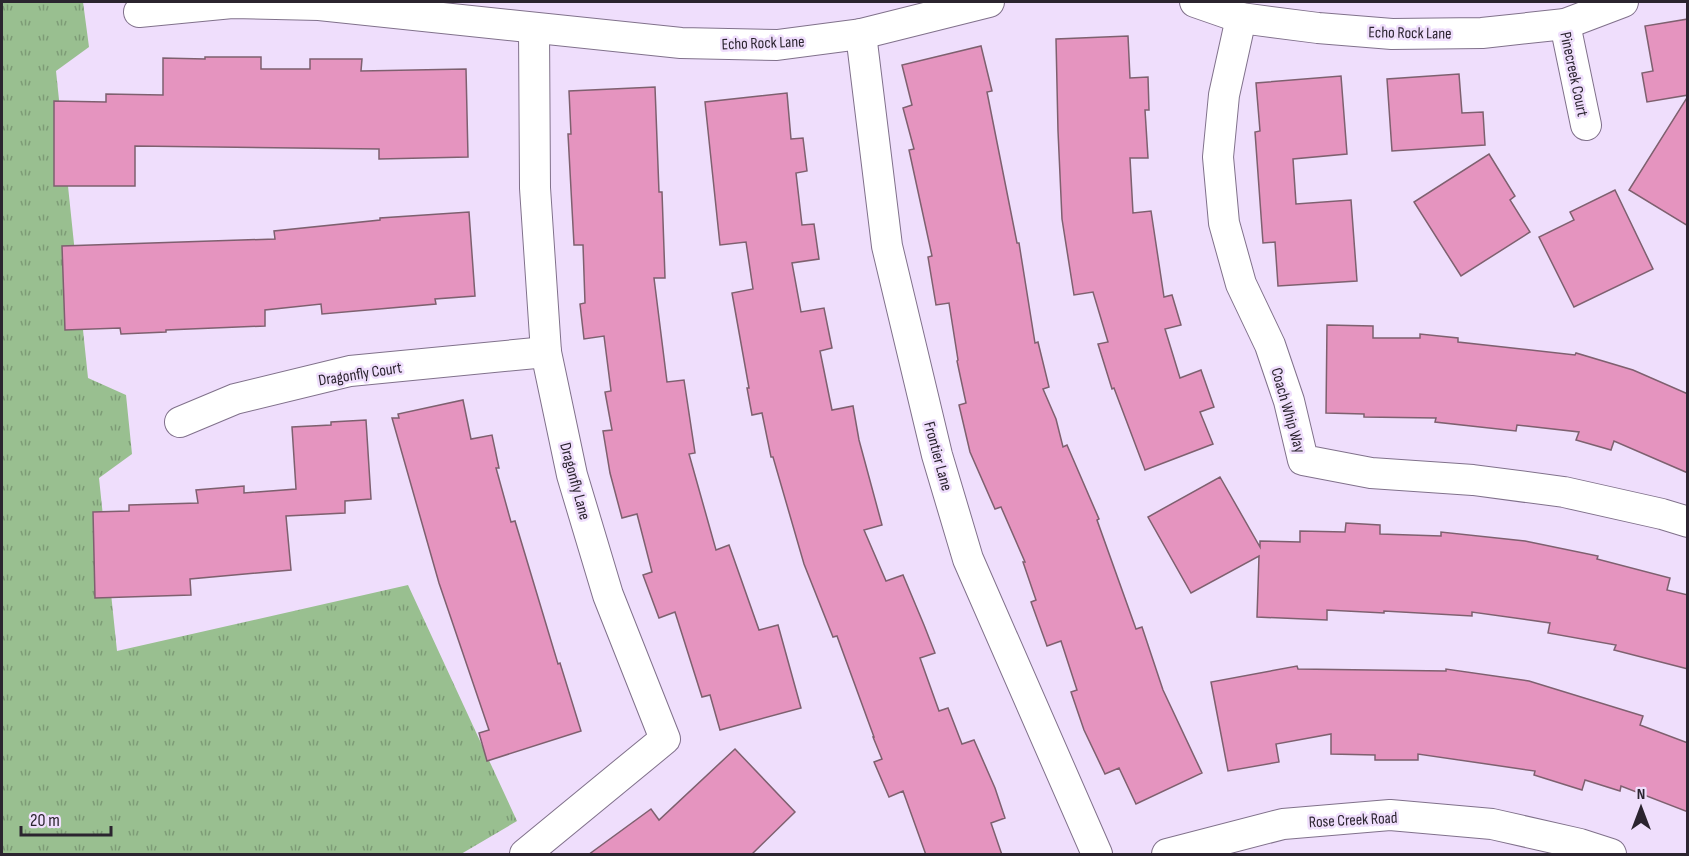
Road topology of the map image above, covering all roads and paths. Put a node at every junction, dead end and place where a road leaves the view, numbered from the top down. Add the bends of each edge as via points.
1 (989, 2) edge
2 (1195, 2) edge
3 (1623, 2) edge
4 (139, 12) dead end
5 (1241, 18) junction
6 (1565, 24) junction
7 (534, 29) junction
8 (861, 34) junction
9 (1586, 125) dead end
10 (546, 352) junction
11 (180, 422) dead end
12 (1688, 522) edge
13 (525, 855) edge
14 (1097, 855) edge
15 (1167, 855) edge
16 (1611, 855) edge

1 - 8 street, Echo Rock Lane
2 - 5 street, Echo Rock Lane
3 - 6 street, Echo Rock Lane
4 - 7 street, Echo Rock Lane via 232,3 319,5
5 - 6 street, Echo Rock Lane via 1392,34 1482,33
5 - 12 street, Coach Whip Way via 1224,95 1218,157 1224,223 1241,285 1270,345 1289,401 1303,460 1371,473 1473,480 1564,492
6 - 9 street, Pinecreek Court
7 - 8 street, Echo Rock Lane via 681,43 777,45
7 - 10 street, Dragonfly Lane via 535,188
8 - 14 street, Frontier Lane via 887,246 937,455 968,559
10 - 11 street, Dragonfly Court via 350,371 235,399
10 - 13 street, Dragonfly Lane via 572,475 608,595 665,739
15 - 16 street, Rose Creek Road via 1283,824 1390,815 1492,824

